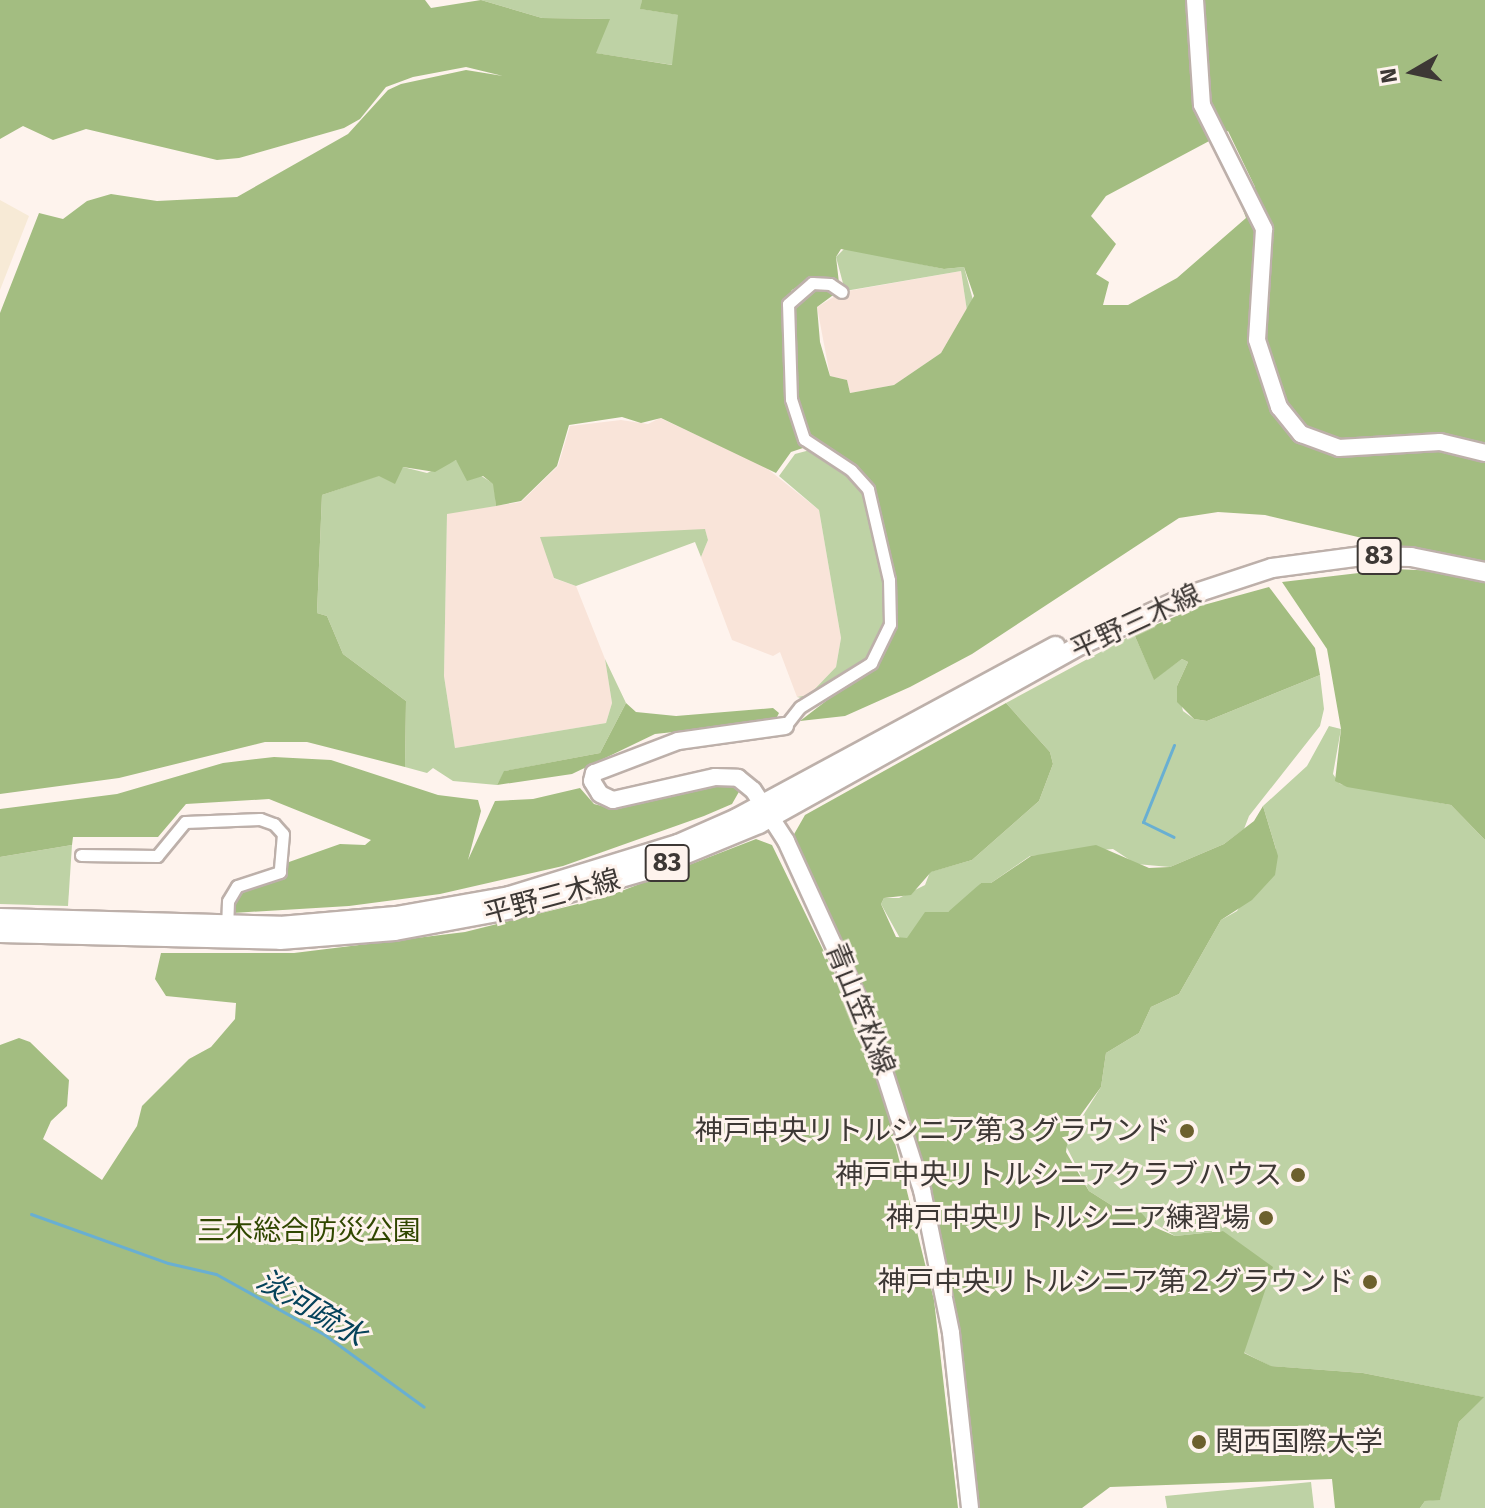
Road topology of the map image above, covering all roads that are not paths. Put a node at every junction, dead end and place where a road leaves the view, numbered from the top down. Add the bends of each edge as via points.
1 (1195, 0) edge
2 (842, 292) dead end
3 (1485, 453) edge
4 (1485, 572) edge
5 (785, 726) joint
6 (768, 811) junction
7 (81, 855) dead end
8 (0, 918) edge
9 (227, 927) junction
10 (0, 933) edge
11 (970, 1508) edge

1 - 3 street via 1202,105 1264,229 1257,340 1279,407 1301,434 1339,448 1440,442
2 - 5 street via 830,284 812,283 788,304 793,410 804,439 851,470 868,489 889,580 890,624 871,663 800,707
4 - 6 main road, 平野三木線 / 83 via 1384,556 1272,568 1177,600 1110,630
5 - 6 street via 687,739 591,777 596,790 613,800 732,776 748,785
6 - 9 main road, 平野三木線 / 83 via 509,896 366,920
6 - 10 main road, 平野三木線 / 83 via 605,884 505,911 395,931 246,941
6 - 11 street, 青山笠松線 via 850,979 905,1130 949,1317
7 - 9 street via 157,856 185,822 260,819 274,824 283,834 280,872 237,886 228,901
8 - 9 main road, 平野三木線 / 83

